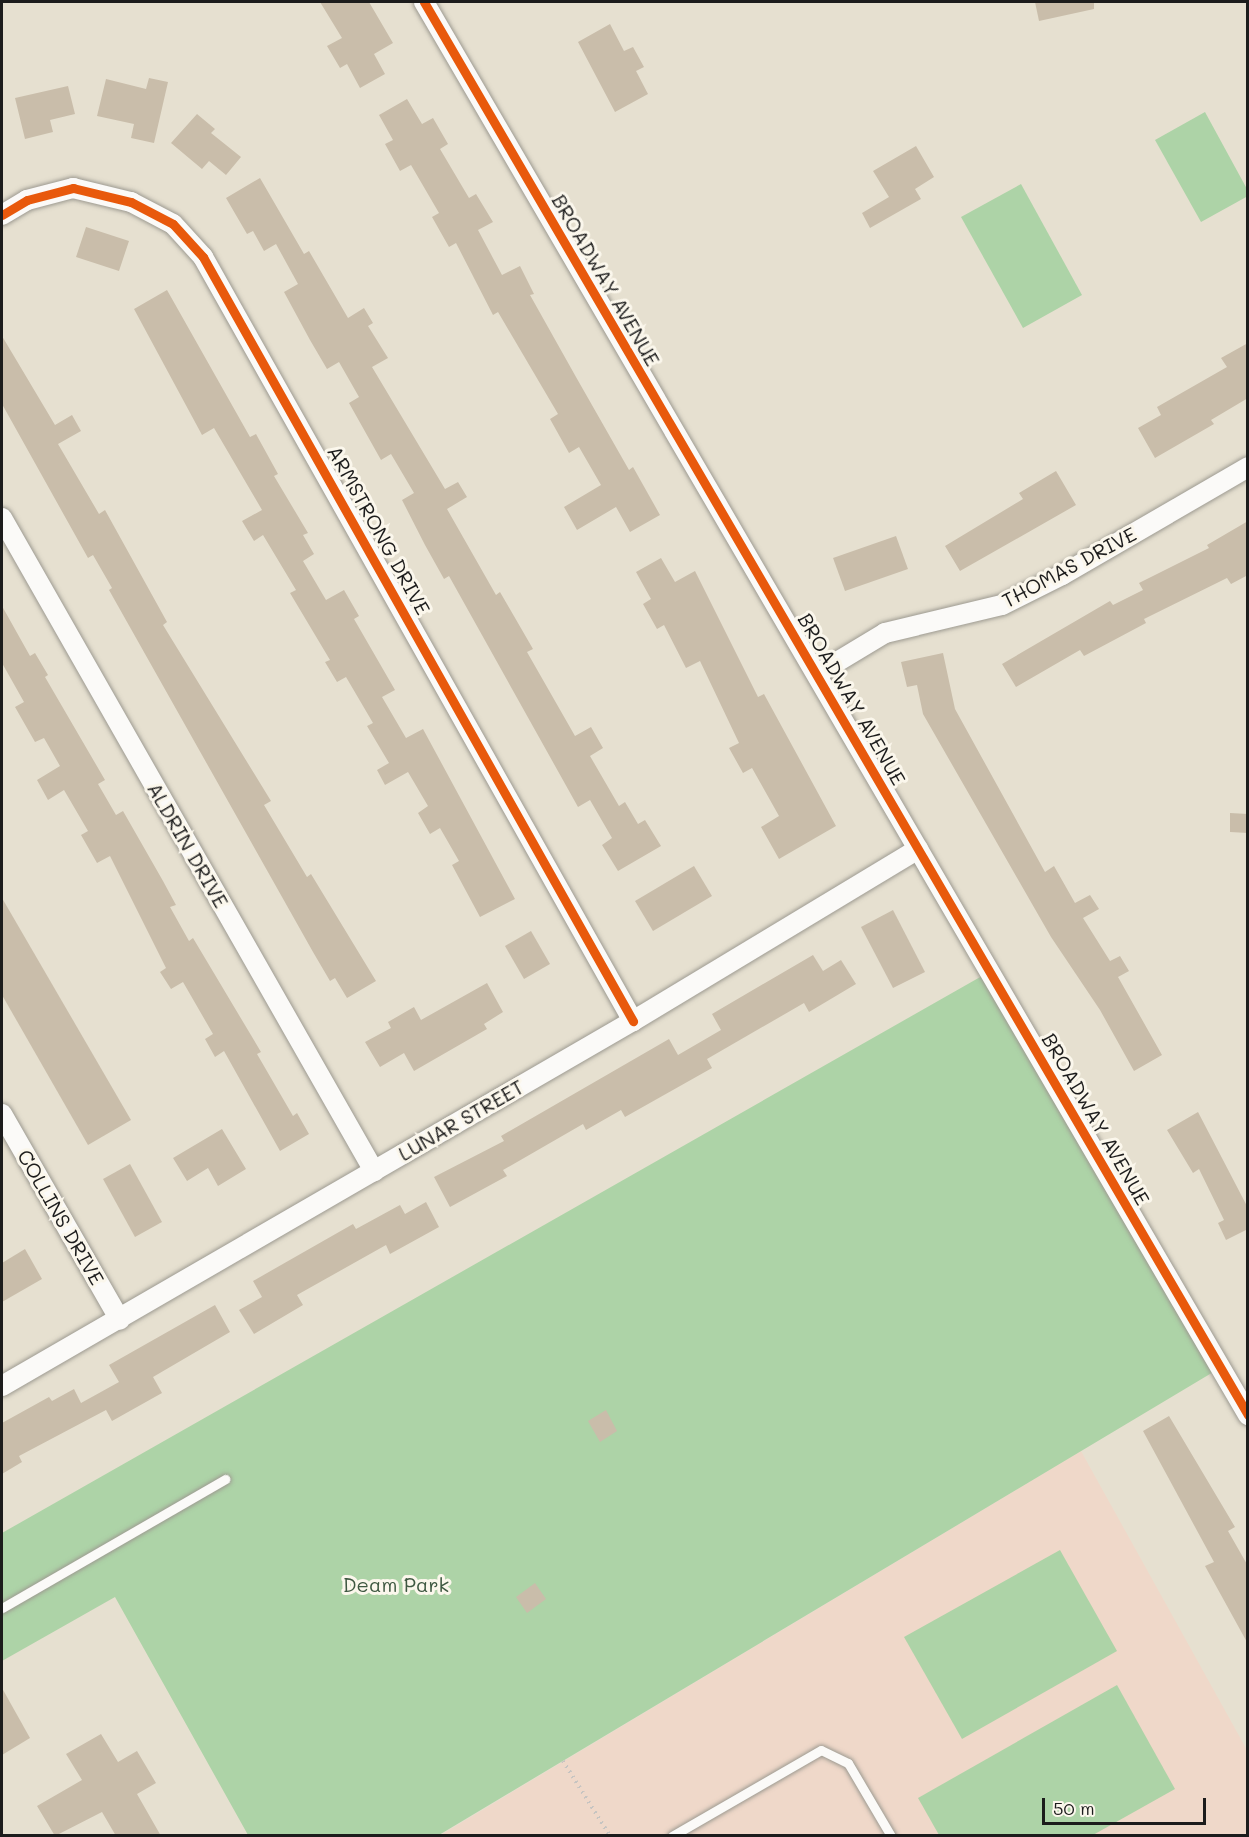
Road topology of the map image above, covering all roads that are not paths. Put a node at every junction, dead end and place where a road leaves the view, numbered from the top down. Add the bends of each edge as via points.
1 (424, 2) edge
2 (2, 215) edge
3 (1248, 467) edge
4 (2, 518) edge
5 (817, 674) junction
6 (918, 849) junction
7 (633, 1021) junction
8 (2, 1114) edge
9 (374, 1171) junction
10 (120, 1320) junction
11 (2, 1386) edge
12 (1248, 1415) edge
13 (225, 1479) dead end
14 (2, 1608) edge
15 (672, 1836) edge
16 (891, 1836) edge

1 - 5 street, BROADWAY AVENUE
2 - 7 street, ARMSTRONG DRIVE via 27,200 73,188 131,202 173,224 203,257
3 - 5 street, THOMAS DRIVE via 1062,575 1002,605 885,633
4 - 9 street, ALDRIN DRIVE
5 - 6 street, BROADWAY AVENUE
6 - 7 street, LUNAR STREET
6 - 12 street, BROADWAY AVENUE
7 - 9 street, LUNAR STREET
8 - 10 street, COLLINS DRIVE
9 - 10 street, LUNAR STREET
10 - 11 street, LUNAR STREET
13 - 14 lane
15 - 16 lane via 821,1750 848,1763

